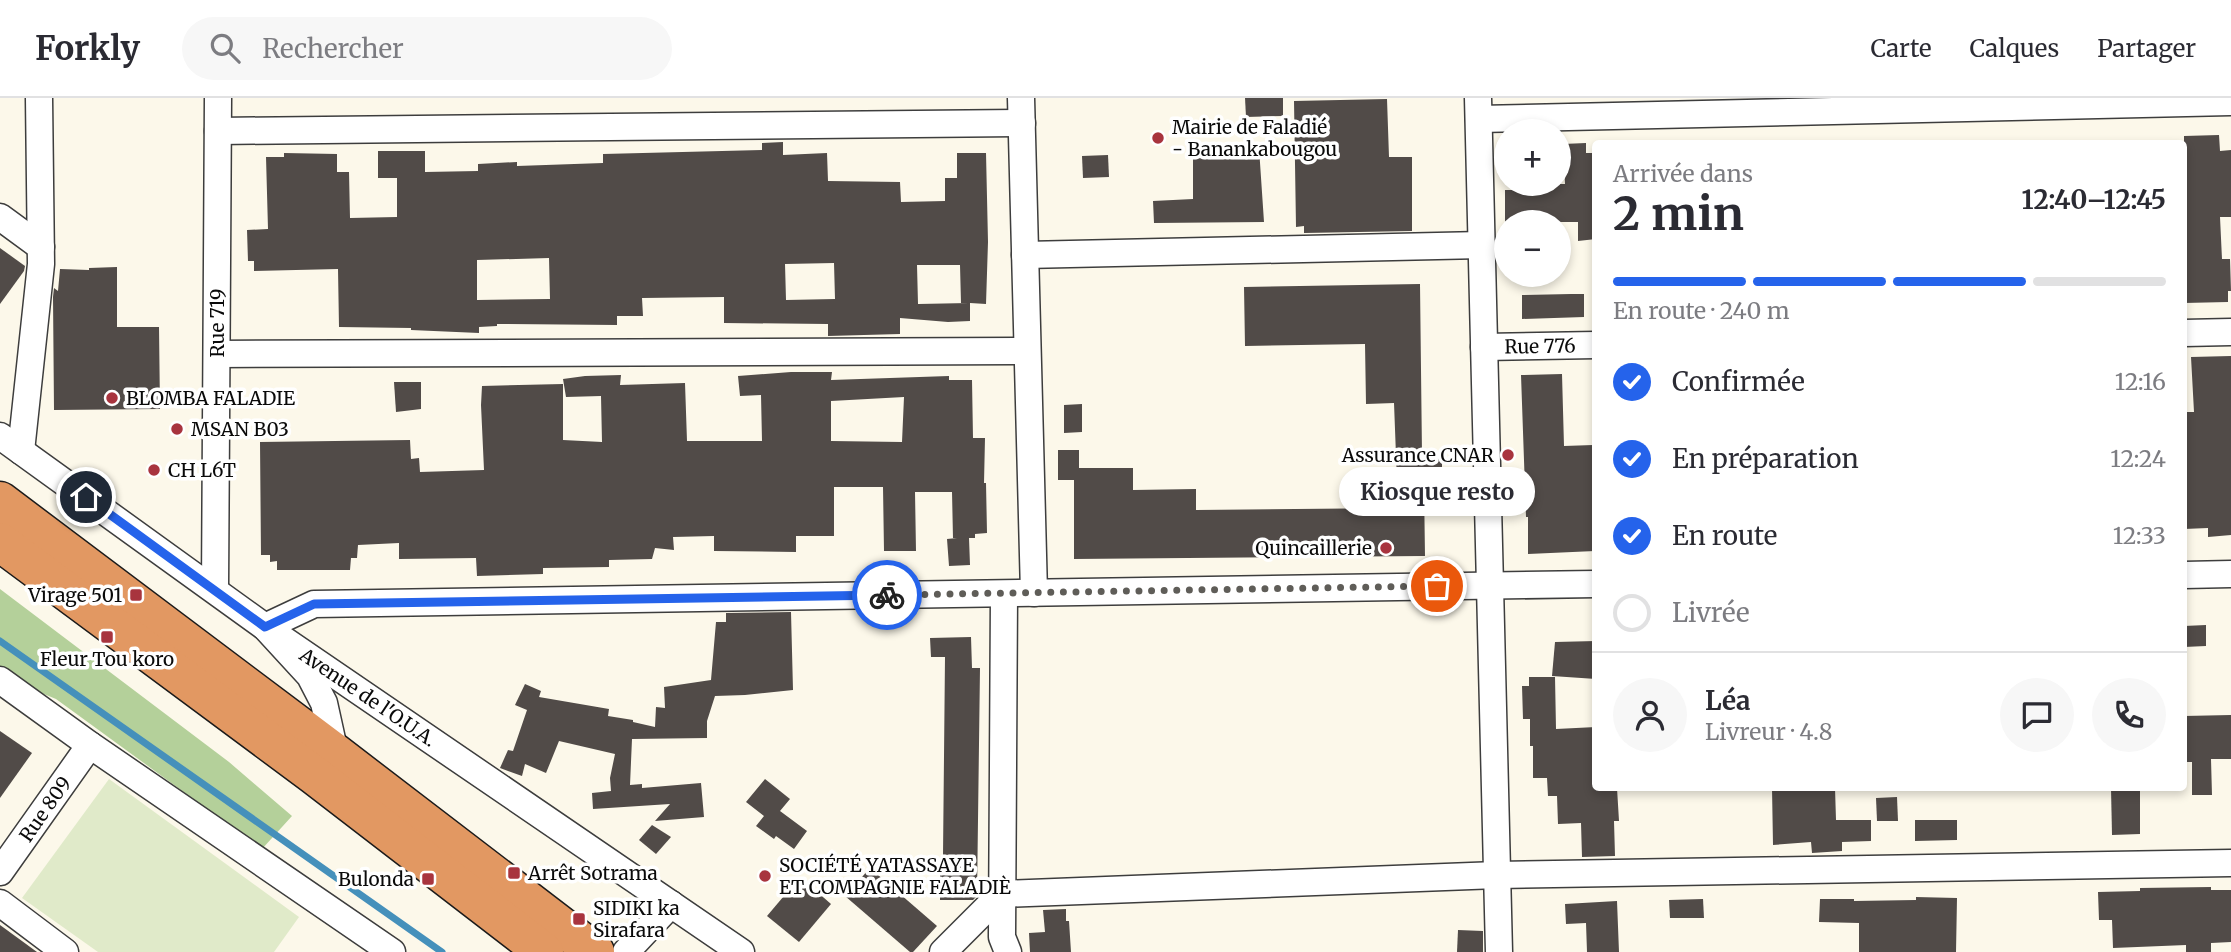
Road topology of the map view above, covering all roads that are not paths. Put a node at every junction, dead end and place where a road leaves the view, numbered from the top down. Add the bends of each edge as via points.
1 (39, 98) edge
2 (218, 98) edge
3 (2231, 103) edge
4 (1478, 109) edge
5 (1022, 111) edge
6 (218, 131) junction
7 (0, 218) edge
8 (1482, 245) junction
9 (41, 247) junction
10 (1025, 255) junction
11 (2231, 332) edge
12 (2187, 333) edge
13 (1592, 345) edge
14 (1484, 347) junction
15 (1027, 351) junction
16 (216, 354) junction
17 (11, 443) edge
18 (0, 501) edge
19 (0, 542) edge
20 (2231, 574) edge
21 (2187, 575) edge
22 (1592, 584) edge
23 (1490, 585) junction
24 (215, 589) junction
25 (1034, 593) junction
26 (1004, 594) junction
27 (265, 627) junction
28 (0, 680) edge
29 (90, 745) junction
30 (335, 753) junction
31 (2231, 863) edge
32 (0, 872) edge
33 (1497, 875) junction
34 (1001, 894) junction
35 (0, 903) edge
36 (671, 904) junction
37 (65, 952) edge
38 (392, 952) edge
39 (544, 952) edge
40 (595, 952) edge
41 (626, 952) edge
42 (741, 952) edge
43 (943, 952) edge
44 (1008, 952) edge
45 (1499, 952) edge

1 - 9 street
2 - 6 street, Rue 719
3 - 4 street
4 - 8 street
5 - 6 street
5 - 10 street
6 - 16 street, Rue 719
7 - 9 street
8 - 10 street
8 - 14 street
9 - 17 street
10 - 15 street
11 - 12 street
13 - 14 street, Rue 776
14 - 23 street
15 - 16 street
15 - 25 street
16 - 24 street, Rue 719
17 - 24 street, Avenue de l'O.U.A.
18 - 30 highway
19 - 39 highway
20 - 21 street
22 - 23 street
23 - 25 street
23 - 33 street
24 - 27 street, Avenue de l'O.U.A.
25 - 26 street
26 - 27 street via 314,604
26 - 34 street
27 - 30 street via 310,676 324,703
27 - 36 street, Avenue de l'O.U.A.
28 - 29 street
29 - 32 street, Rue 809
29 - 38 street
30 - 40 highway
31 - 33 street
33 - 34 street
33 - 45 street
34 - 43 street
34 - 44 street via 1002,937
35 - 37 street
36 - 41 street
36 - 42 street, Avenue de l'O.U.A.

